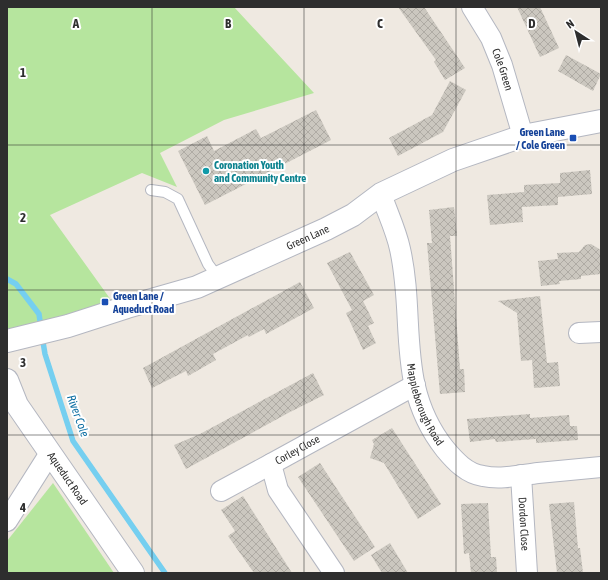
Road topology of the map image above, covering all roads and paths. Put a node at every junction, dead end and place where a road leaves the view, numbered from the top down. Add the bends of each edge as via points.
1 (472, 7) edge
2 (601, 121) edge
3 (523, 136) junction
4 (151, 190) dead end
5 (381, 194) junction
6 (219, 279) junction
7 (601, 332) edge
8 (579, 333) dead end
9 (16, 339) edge
10 (7, 380) edge
11 (415, 385) junction
12 (12, 408) edge
13 (50, 452) junction
14 (271, 464) junction
15 (601, 467) edge
16 (521, 475) junction
17 (221, 491) dead end
18 (7, 521) edge
19 (133, 573) edge
20 (334, 573) edge
21 (527, 573) edge

1 - 3 street, Cole Green via 491,38
2 - 3 street, Green Lane
3 - 5 street, Green Lane via 453,160
4 - 6 lane via 165,192 178,199 208,264
5 - 6 street, Green Lane via 353,215
5 - 11 street, Mappleborough Road via 400,248 406,295 409,355
6 - 9 street, Green Lane via 68,326
7 - 8 street
10 - 12 street, Aqueduct Road
11 - 14 street, Corley Close
11 - 16 street, Mappleborough Road via 419,406 429,428 455,461 470,472 483,476
12 - 13 street, Aqueduct Road
13 - 18 street
13 - 19 street, Aqueduct Road
14 - 17 street
14 - 20 street, Corley Close via 278,490
15 - 16 street, Mappleborough Road
16 - 21 street, Dordon Close

